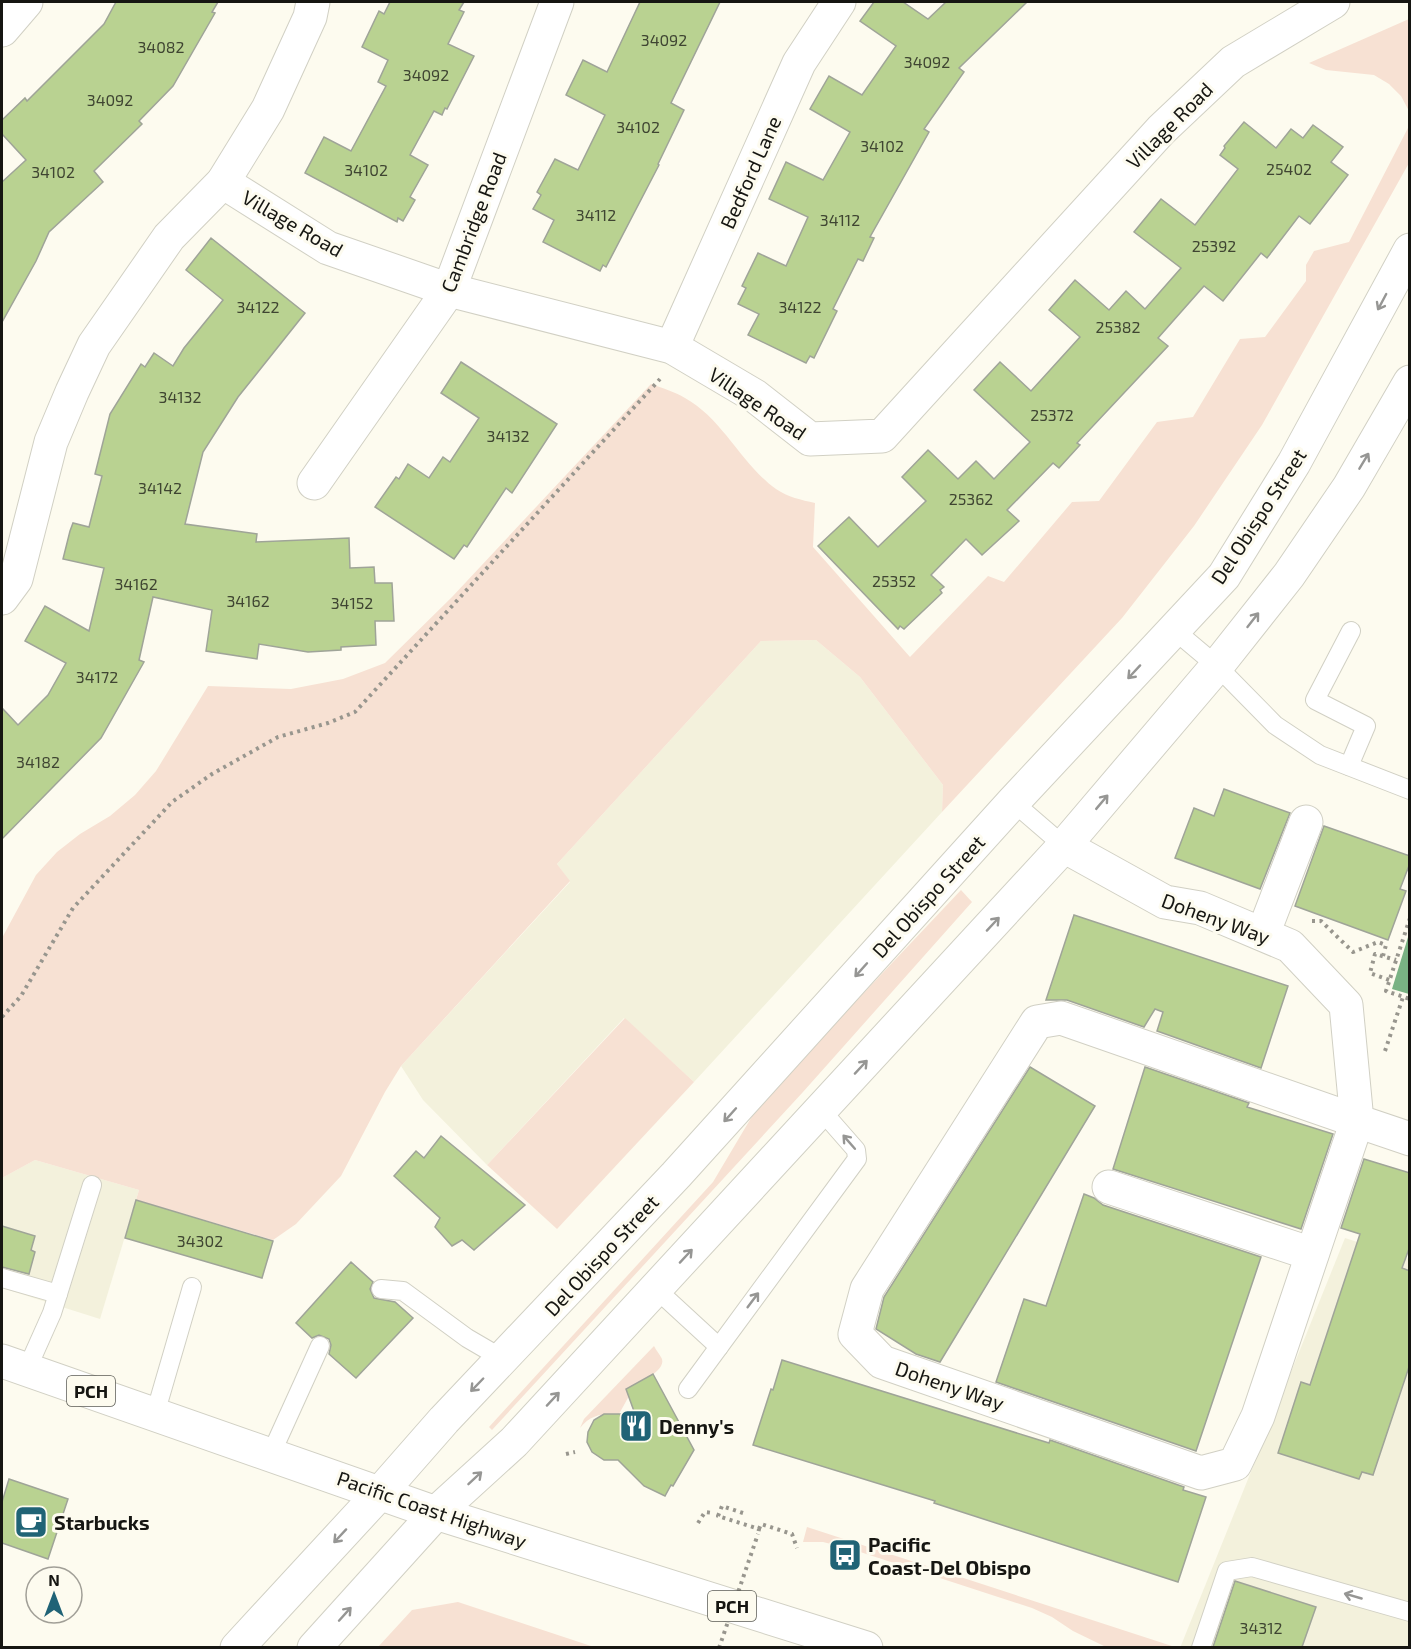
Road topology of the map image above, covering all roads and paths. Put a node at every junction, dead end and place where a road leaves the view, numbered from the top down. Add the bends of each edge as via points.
1 (26, 2) edge
2 (313, 2) edge
3 (557, 2) edge
4 (839, 2) edge
5 (1333, 2) edge
6 (2, 30) edge
7 (223, 182) junction
8 (1410, 250) edge
9 (449, 291) junction
10 (677, 350) junction
11 (1410, 382) edge
12 (314, 483) dead end
13 (2, 597) edge
14 (1173, 629) junction
15 (1351, 631) dead end
16 (1217, 666) junction
17 (1349, 766) junction
18 (1410, 790) edge
19 (1013, 802) junction
20 (1306, 822) dead end
21 (1064, 846) junction
22 (1410, 918) edge
23 (1308, 921) dead end
24 (1263, 934) junction
25 (1383, 956) junction
26 (1396, 960) junction
27 (1389, 980) junction
28 (1403, 997) junction
29 (1410, 999) edge
30 (2, 1017) edge
31 (1382, 1060) dead end
32 (821, 1110) junction
33 (1357, 1121) junction
34 (1410, 1139) edge
35 (92, 1185) dead end
36 (1109, 1187) dead end
37 (1312, 1254) junction
38 (2, 1278) edge
39 (192, 1287) dead end
40 (381, 1289) dead end
41 (656, 1289) junction
42 (58, 1294) junction
43 (320, 1346) dead end
44 (719, 1347) junction
45 (502, 1359) junction
46 (14, 1365) edge
47 (688, 1389) dead end
48 (155, 1413) junction
49 (575, 1452) dead end
50 (271, 1454) junction
51 (566, 1454) dead end
52 (380, 1493) junction
53 (436, 1513) junction
54 (713, 1513) dead end
55 (743, 1513) dead end
56 (698, 1523) dead end
57 (758, 1532) junction
58 (797, 1548) dead end
59 (1410, 1612) edge
60 (237, 1647) edge
61 (314, 1647) edge
62 (719, 1647) edge
63 (866, 1647) edge
64 (1201, 1647) edge

1 - 6 main road
2 - 7 main road via 310,17 268,109
3 - 9 main road, Cambridge Road
4 - 10 main road, Bedford Lane via 799,63
5 - 10 main road, Village Road via 1233,62 1161,129 882,436 810,440 755,396
7 - 9 main road, Village Road via 328,248
7 - 13 main road via 169,237 94,345 51,442 16,579
8 -> 14 main road, Del Obispo Street via 1294,463 1224,576
9 - 10 main road, Village Road
9 - 12 main road, Cambridge Road
10 - 30 path via 643,398 355,712 278,737 172,802 74,908 21,996
16 -> 11 main road via 1289,575 1349,487
14 - 16 lane
14 -> 19 main road, Del Obispo Street
15 - 17 lane via 1315,699 1366,726
16 - 17 lane via 1275,725 1320,755
21 -> 16 main road
17 - 18 lane
19 - 21 lane
19 -> 45 main road, Del Obispo Street via 676,1175
20 - 24 main road
21 - 24 main road, Doheny Way via 1165,902 1200,908
32 -> 21 main road
22 - 26 path
23 - 25 path via 1321,921 1353,952 1378,942 1386,945
24 - 33 main road, Doheny Way via 1290,946 1346,1005
25 - 26 path
25 - 27 path via 1375,954 1370,973
26 - 27 path
27 - 28 path via 1386,991
28 - 29 path
28 - 31 path
41 -> 32 main road
44 -> 32 lane via 857,1160 856,1150
33 - 34 main road, Doheny Way
33 - 37 main road, Doheny Way
33 - 37 main road, Doheny Way via 1060,1018 1037,1022 867,1289 855,1334 882,1362 1202,1473 1235,1464 1258,1416
35 - 42 lane
36 - 37 main road
38 - 42 lane
39 - 48 lane
40 - 45 lane via 403,1291
41 - 44 lane
53 -> 41 main road via 514,1442
42 - 46 lane via 52,1313
43 - 50 lane
44 - 47 lane
45 -> 52 main road, Del Obispo Street
46 - 48 main road, Pacific Coast Highway / PCH
48 - 50 main road, Pacific Coast Highway / PCH
49 - 51 path
50 - 52 main road, Pacific Coast Highway / PCH
52 - 53 main road, Pacific Coast Highway / PCH
52 -> 60 main road, Del Obispo Street
61 -> 53 main road
53 - 63 main road, Pacific Coast Highway / PCH
54 - 56 path via 705,1512
55 - 57 path via 722,1506 718,1516
57 - 58 path via 761,1524 792,1534
57 - 62 path, bridge
59 -> 64 lane via 1252,1567 1227,1571

